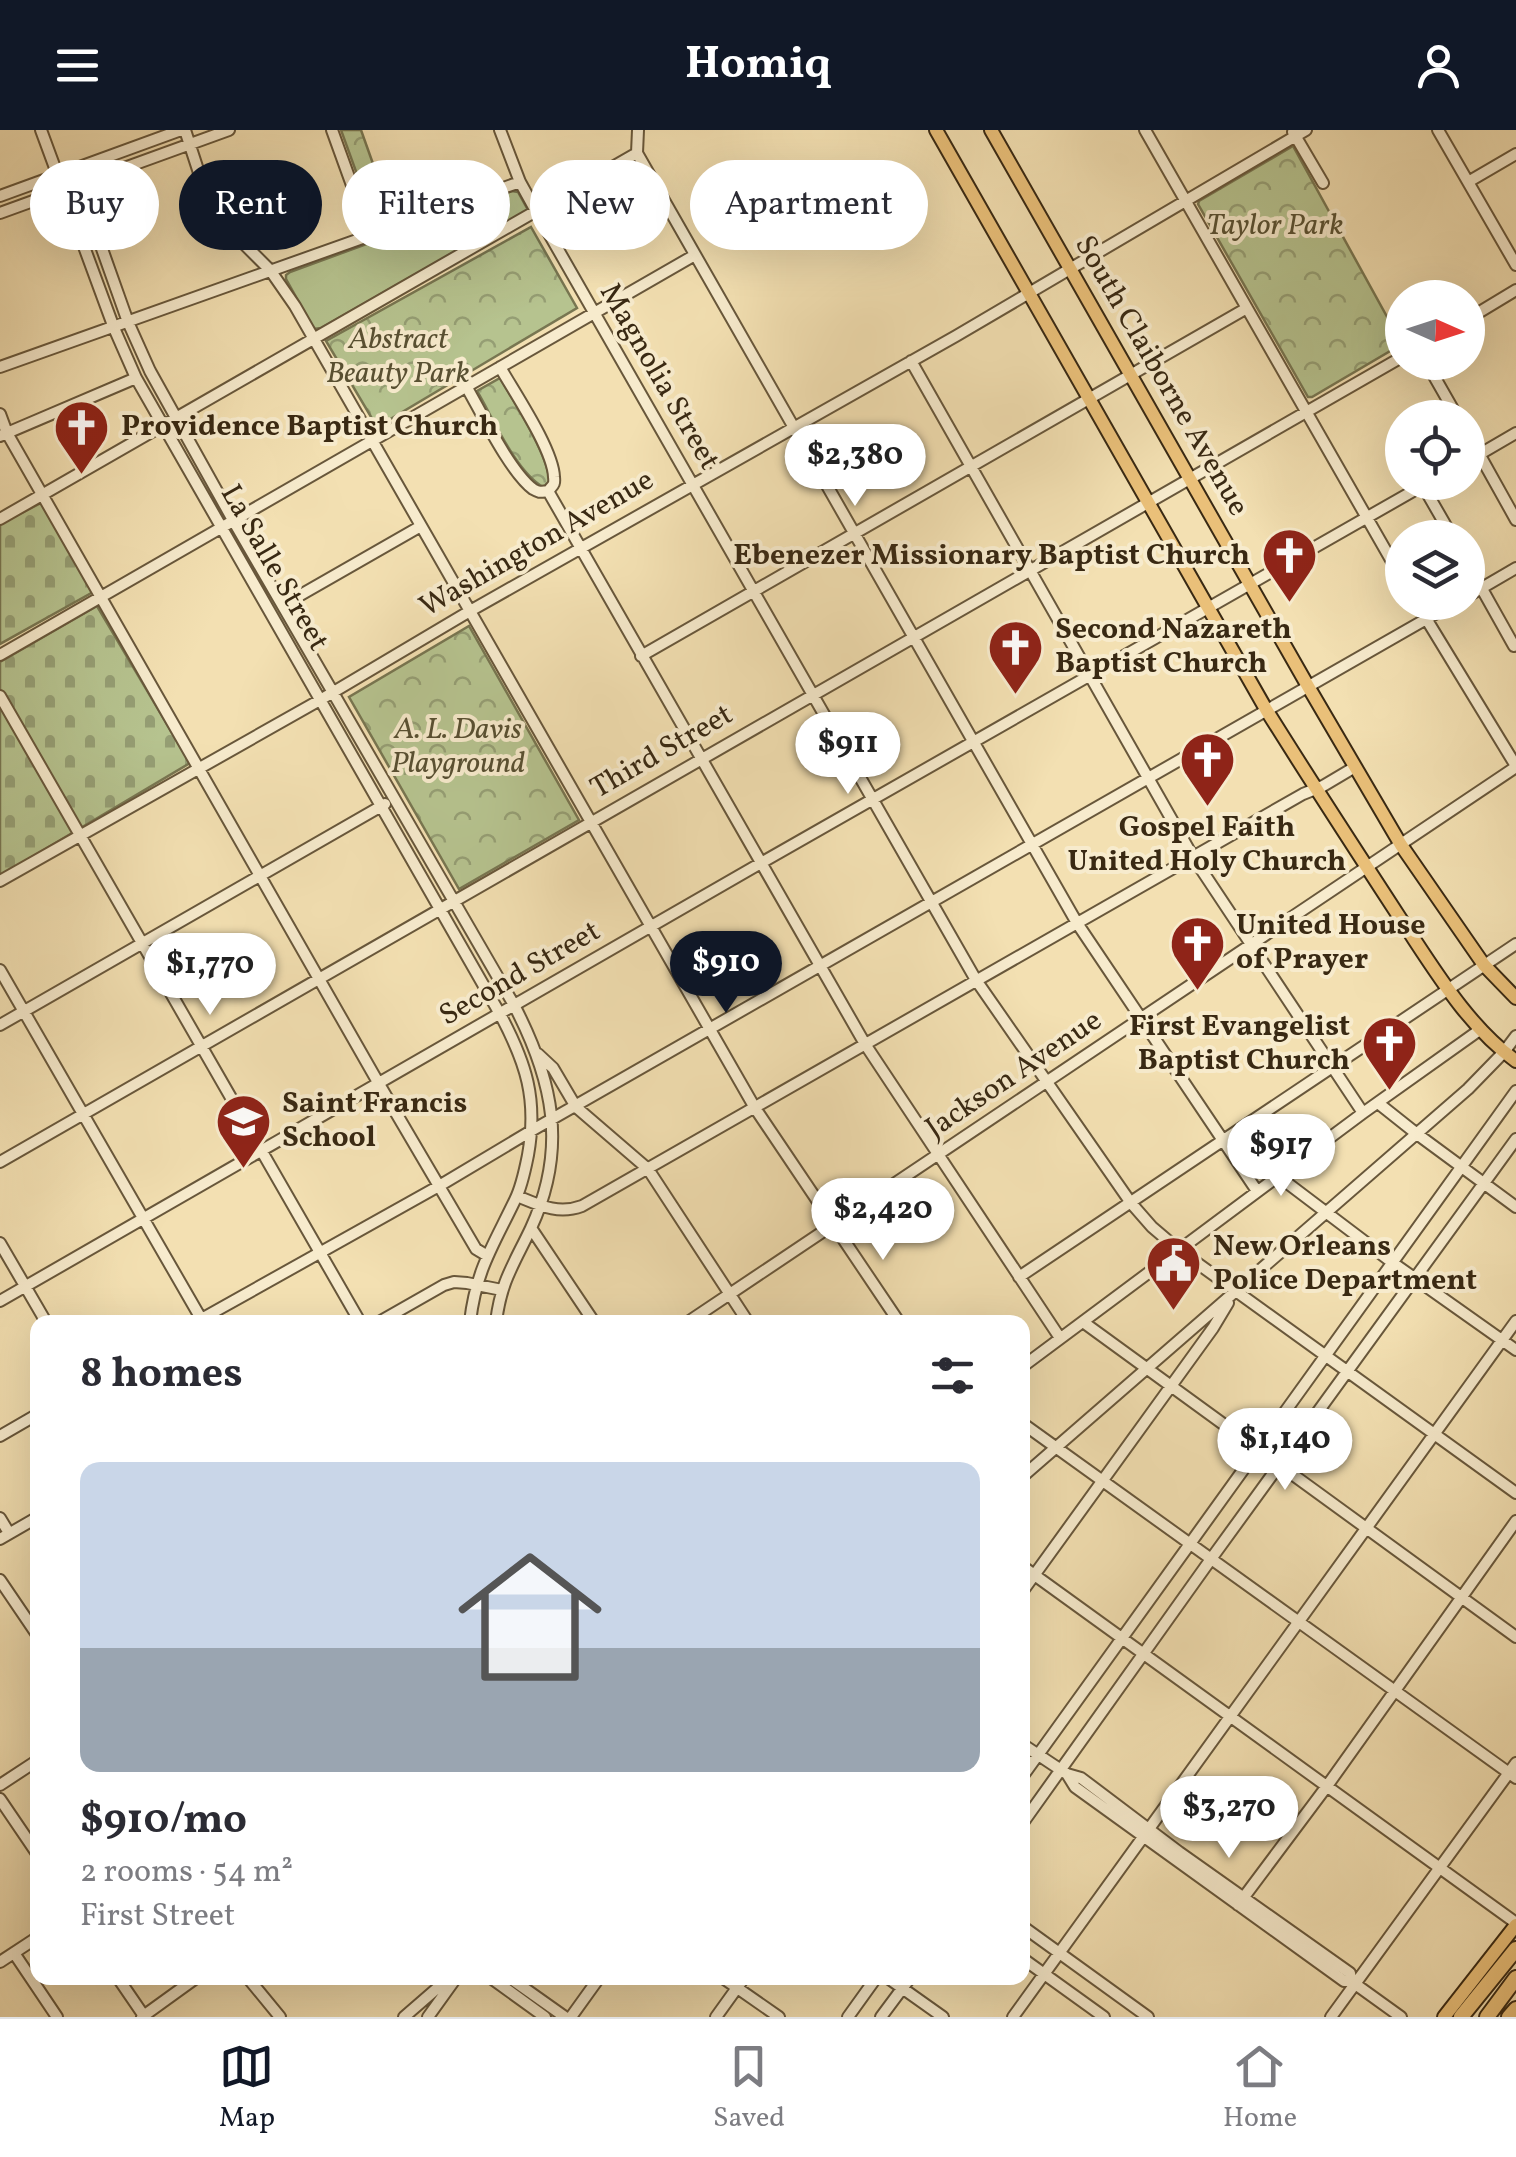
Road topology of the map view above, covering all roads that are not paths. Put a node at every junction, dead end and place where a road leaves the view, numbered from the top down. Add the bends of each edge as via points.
1 (41, 130) edge
2 (183, 130) edge
3 (229, 130) edge
4 (332, 130) edge
5 (500, 130) edge
6 (638, 130) edge
7 (936, 130) edge
8 (990, 130) edge
9 (1146, 130) edge
10 (1438, 130) edge
11 (1298, 132) edge
12 (190, 144) junction
13 (637, 153) junction
14 (1516, 154) edge
15 (52, 160) edge
16 (101, 160) edge
17 (146, 160) edge
18 (343, 160) edge
19 (625, 160) edge
20 (520, 182) junction
21 (1468, 182) junction
22 (1323, 183) dead end
23 (30, 186) edge
24 (510, 186) edge
25 (0, 196) edge
26 (1186, 200) junction
27 (530, 201) edge
28 (30, 202) edge
29 (0, 212) edge
30 (530, 215) edge
31 (342, 245) edge
32 (86, 250) edge
33 (102, 250) edge
34 (558, 250) edge
35 (694, 255) junction
36 (1516, 265) edge
37 (1070, 267) junction
38 (270, 270) junction
39 (1516, 290) edge
40 (1029, 292) junction
41 (1247, 308) junction
42 (1485, 309) edge
43 (594, 313) junction
44 (128, 322) junction
45 (114, 328) junction
46 (314, 339) junction
47 (911, 361) junction
48 (0, 367) edge
49 (500, 367) junction
50 (1385, 367) edge
51 (1131, 375) junction
52 (136, 378) junction
53 (466, 386) junction
54 (1089, 400) junction
55 (1307, 412) junction
56 (0, 414) edge
57 (176, 418) junction
58 (163, 425) junction
59 (795, 428) junction
60 (1516, 433) edge
61 (4, 434) edge
62 (371, 440) junction
63 (1485, 451) edge
64 (1485, 465) edge
65 (971, 466) junction
66 (1190, 478) junction
67 (692, 485) junction
68 (548, 491) junction
69 (43, 494) junction
70 (1397, 500) edge
71 (1149, 502) junction
72 (1367, 517) junction
73 (0, 519) edge
74 (233, 520) junction
75 (1516, 520) edge
76 (421, 526) junction
77 (221, 527) junction
78 (854, 533) junction
79 (580, 548) junction
80 (1385, 549) edge
81 (1516, 568) edge
82 (1030, 570) junction
83 (1250, 584) junction
84 (1485, 586) edge
85 (753, 591) junction
86 (1485, 595) edge
87 (102, 596) junction
88 (283, 605) junction
89 (1209, 608) junction
90 (470, 611) junction
91 (1426, 620) joint
92 (913, 637) junction
93 (1514, 646) edge
94 (0, 655) edge
95 (641, 656) junction
96 (1091, 676) junction
97 (1309, 688) junction
98 (333, 692) junction
99 (812, 695) junction
100 (0, 696) edge
101 (320, 700) junction
102 (1267, 711) junction
103 (973, 742) junction
104 (701, 759) junction
105 (1516, 766) edge
106 (200, 767) junction
107 (1355, 767) junction
108 (1149, 778) junction
109 (1315, 789) junction
110 (394, 798) junction
111 (872, 800) junction
112 (381, 806) junction
113 (590, 823) junction
114 (81, 834) junction
115 (1401, 844) junction
116 (1033, 845) junction
117 (1193, 857) junction
118 (761, 863) junction
119 (1367, 867) junction
120 (260, 874) junction
121 (0, 880) edge
122 (454, 901) junction
123 (932, 903) junction
124 (440, 909) junction
125 (1077, 923) junction
126 (651, 928) junction
127 (143, 942) junction
128 (1516, 944) edge
129 (1251, 946) junction
130 (1484, 965) junction
131 (821, 966) junction
132 (0, 970) edge
133 (320, 979) junction
134 (976, 980) junction
135 (1449, 989) junction
136 (1516, 998) edge
137 (514, 1005) junction
138 (24, 1011) junction
139 (500, 1014) junction
140 (1142, 1019) junction
141 (0, 1024) edge
142 (1481, 1028) junction
143 (711, 1030) junction
144 (1516, 1036) edge
145 (865, 1044) junction
146 (202, 1046) junction
147 (537, 1054) junction
148 (1510, 1056) edge
149 (1332, 1068) junction
150 (1046, 1083) junction
151 (379, 1084) junction
152 (1516, 1091) edge
153 (1378, 1102) junction
154 (576, 1107) junction
155 (755, 1108) junction
156 (1362, 1113) junction
157 (83, 1114) junction
158 (552, 1120) junction
159 (531, 1131) junction
160 (1416, 1134) junction
161 (1516, 1139) edge
162 (1223, 1140) junction
163 (263, 1150) junction
164 (938, 1156) junction
165 (0, 1162) edge
166 (1462, 1168) junction
167 (648, 1169) junction
168 (1278, 1176) junction
169 (1483, 1183) junction
170 (440, 1186) junction
171 (1257, 1191) junction
172 (517, 1196) junction
173 (1131, 1203) junction
174 (540, 1205) junction
175 (1516, 1207) edge
176 (1325, 1212) junction
177 (144, 1219) junction
178 (834, 1226) junction
179 (531, 1228) junction
180 (0, 1243) edge
181 (1179, 1250) junction
182 (320, 1251) junction
183 (486, 1255) junction
184 (1393, 1264) junction
185 (1019, 1277) junction
186 (1416, 1279) junction
187 (476, 1285) junction
188 (25, 1287) junction
189 (502, 1290) junction
190 (1235, 1291) junction
191 (729, 1295) junction
192 (0, 1301) edge
193 (42, 1315) edge
194 (196, 1315) edge
195 (212, 1315) edge
196 (356, 1315) edge
197 (392, 1315) edge
198 (471, 1315) edge
199 (497, 1315) edge
200 (589, 1315) edge
201 (699, 1315) edge
202 (743, 1315) edge
203 (894, 1315) edge
204 (1516, 1321) edge
205 (1083, 1322) junction
206 (1060, 1338) junction
207 (1502, 1340) junction
208 (1516, 1350) edge
209 (1326, 1356) junction
210 (1030, 1361) edge
211 (1148, 1370) junction
212 (1348, 1372) junction
213 (1170, 1386) junction
214 (30, 1419) edge
215 (1030, 1429) edge
216 (1434, 1434) junction
217 (0, 1436) edge
218 (1057, 1448) junction
219 (1258, 1449) junction
220 (1280, 1466) junction
221 (1030, 1470) edge
222 (1102, 1482) junction
223 (1516, 1493) edge
224 (0, 1518) edge
225 (1516, 1521) edge
226 (30, 1522) edge
227 (1366, 1529) junction
228 (4, 1536) edge
229 (1190, 1544) junction
230 (1211, 1559) junction
231 (1030, 1572) edge
232 (1035, 1575) junction
233 (0, 1580) edge
234 (1030, 1582) edge
235 (1461, 1597) junction
236 (1298, 1622) junction
237 (30, 1624) edge
238 (1516, 1637) edge
239 (1123, 1638) junction
240 (1144, 1653) junction
241 (1394, 1690) junction
242 (1230, 1716) junction
243 (1030, 1750) edge
244 (1038, 1755) junction
245 (30, 1765) edge
246 (1030, 1766) edge
247 (1064, 1772) junction
248 (1514, 1772) edge
249 (0, 1785) edge
250 (1326, 1786) junction
251 (0, 1799) edge
252 (1030, 1814) edge
253 (1146, 1833) junction
254 (30, 1843) edge
255 (1440, 1868) junction
256 (1242, 1901) junction
257 (1516, 1924) edge
258 (1030, 1932) edge
259 (30, 1942) edge
260 (1516, 1948) edge
261 (14, 1953) junction
262 (1060, 1953) junction
263 (0, 1962) edge
264 (1030, 1964) edge
265 (1044, 1974) junction
266 (30, 1977) edge
267 (1516, 1978) edge
268 (1352, 1982) junction
269 (36, 1985) edge
270 (123, 1985) edge
271 (186, 1985) edge
272 (254, 1985) edge
273 (443, 1985) edge
274 (448, 1985) edge
275 (501, 1985) edge
276 (520, 1985) edge
277 (594, 1985) edge
278 (739, 1985) edge
279 (744, 1985) edge
280 (871, 1985) edge
281 (898, 1985) edge
282 (904, 1985) edge
283 (902, 1988) junction
284 (1516, 2009) edge
285 (143, 2016) edge
286 (57, 2017) edge
287 (280, 2017) edge
288 (404, 2017) edge
289 (428, 2017) edge
290 (545, 2017) edge
291 (568, 2017) edge
292 (716, 2017) edge
293 (779, 2017) edge
294 (848, 2017) edge
295 (881, 2017) edge
296 (942, 2017) edge
297 (1014, 2017) edge
298 (1104, 2017) edge
299 (1148, 2017) edge
300 (1331, 2017) edge
301 (1402, 2017) edge
302 (1444, 2017) edge
303 (1461, 2017) edge
304 (1487, 2017) edge
305 (1509, 2017) edge

1 - 15 street, La Salle Street
2 - 12 street
2 - 16 street
3 - 12 street
4 - 18 street
5 - 20 street, Magnolia Street
6 - 13 street
7 - 40 main road
8 - 37 main road, South Claiborne Avenue
9 - 26 street
10 - 21 street
11 - 22 street
11 - 26 street, Washington Avenue
12 - 17 street
12 - 38 street via 220,214
13 - 19 street
13 - 35 street
14 - 21 street
20 - 24 street
20 - 27 street, Magnolia Street
21 - 36 street
23 - 25 street
26 - 37 street, Washington Avenue
26 - 41 street
28 - 29 street
30 - 46 street
31 - 38 street
32 - 45 street, La Salle Street
33 - 44 street, La Salle Street
34 - 43 street, Magnolia Street
35 - 43 street
35 - 59 street
37 - 40 street, Washington Avenue
37 - 51 main road, South Claiborne Avenue
38 - 44 street
38 - 46 street
39 - 42 street
40 - 47 street, Washington Avenue
40 - 54 main road
41 - 51 street
41 - 55 street
43 - 49 street
43 - 67 street, Magnolia Street
44 - 45 street
44 - 57 street, La Salle Street
45 - 48 street
45 - 52 street, La Salle Street
46 - 57 street
46 - 62 street
47 - 59 street, Washington Avenue
47 - 65 street
49 - 53 street
49 - 68 street via 546,452 554,476
50 - 55 street, Third Street
51 - 54 street
51 - 66 main road, South Claiborne Avenue
52 - 58 street, La Salle Street
52 - 61 street
53 - 62 street
53 - 68 street via 513,466 534,489
54 - 65 street
54 - 71 main road
55 - 66 street, Third Street
55 - 72 street
56 - 61 street
57 - 58 street
57 - 74 street, La Salle Street
58 - 69 street
58 - 77 street, La Salle Street
59 - 67 street, Washington Avenue
59 - 78 street
60 - 63 street
61 - 69 street
62 - 74 street
62 - 76 street
64 - 75 street
65 - 78 street
65 - 82 street
66 - 71 street, Third Street
66 - 83 main road, South Claiborne Avenue
67 - 79 street, Washington Avenue
67 - 85 street, Magnolia Street
68 - 79 street
69 - 73 street
69 - 87 street
70 - 72 street, Second Street
71 - 82 street, Third Street
71 - 89 main road
72 - 80 street
72 - 83 street, Second Street
74 - 77 street
74 - 88 street, La Salle Street
76 - 88 street
76 - 90 street
77 - 87 street
77 - 101 street, La Salle Street
78 - 85 street
78 - 92 street
79 - 90 street, Washington Avenue
79 - 95 street
81 - 84 street
82 - 92 street, Third Street
82 - 96 street
83 - 89 street, Second Street
83 - 97 main road, South Claiborne Avenue
85 - 95 street
85 - 99 street, Magnolia Street
86 - 93 street
87 - 94 street
87 - 106 street
88 - 98 street, La Salle Street
89 - 96 street, Second Street
89 - 102 main road
90 - 98 street, Washington Avenue
90 - 113 street
91 - 97 street
91 - 105 street
92 - 99 street, Third Street
92 - 103 street
95 - 104 street
96 - 103 street, Second Street
96 - 108 street
97 - 102 street
97 - 107 main road, South Claiborne Avenue
98 - 101 street, Washington Avenue
98 - 110 street, La Salle Street
99 - 104 street, Third Street
99 - 111 street, Magnolia Street
100 - 114 street
101 - 106 street, Washington Avenue
101 - 112 street, La Salle Street
102 - 108 street
102 - 109 main road
103 - 111 street, Second Street
103 - 116 street
104 - 113 street, Third Street
104 - 118 street
105 - 115 street, Jackson Avenue
106 - 114 street, Washington Avenue
106 - 120 street
107 - 109 street
107 - 115 main road, South Claiborne Avenue
108 - 116 street
108 - 117 street
109 - 117 street
109 - 119 main road
110 - 112 street
110 - 122 street, La Salle Street
111 - 118 street, Second Street
111 - 123 street, Magnolia Street
112 - 120 street
112 - 124 street, La Salle Street
113 - 122 street, Third Street
113 - 126 street
114 - 121 street, Washington Avenue
114 - 127 street
115 - 119 street, Jackson Avenue
115 - 130 main road, South Claiborne Avenue
116 - 123 street
116 - 125 street
117 - 125 street
117 - 129 street
118 - 126 street, Second Street
118 - 131 street
119 - 129 street, Jackson Avenue
119 - 135 main road
120 - 127 street
120 - 133 street
122 - 124 street, Third Street
122 - 137 street, La Salle Street
123 - 131 street
123 - 134 street, Magnolia Street
124 - 133 street, Third Street
124 - 139 street, La Salle Street
125 - 134 street
125 - 140 street
126 - 137 street, Second Street
126 - 143 street
127 - 138 street
127 - 146 street
128 - 130 street
129 - 140 street, Jackson Avenue
129 - 149 street
130 - 135 street
130 - 136 main road, South Claiborne Avenue
131 - 143 street
131 - 145 street
132 - 138 street
133 - 146 street, Third Street
133 - 151 street
134 - 145 street
134 - 150 street, Magnolia Street
135 - 142 main road
135 - 149 street
137 - 139 street, Second Street
137 - 147 street, La Salle Street
138 - 141 street
138 - 157 street
139 - 151 street, Second Street
139 - 159 street, La Salle Street via 527,1074
140 - 150 street, Jackson Avenue
140 - 162 street
142 - 148 main road
142 - 153 street
143 - 154 street
143 - 155 street
144 - 148 street
145 - 155 street
145 - 164 street
146 - 157 street, Third Street
146 - 163 street
147 - 154 street
147 - 158 street
148 - 160 street
149 - 156 street
149 - 162 street
150 - 164 street, Jackson Avenue
150 - 173 street, Magnolia Street
151 - 163 street, Second Street
151 - 170 street
152 - 166 street
153 - 156 street
153 - 160 street
154 - 158 street
154 - 167 street
155 - 167 street
155 - 178 street
156 - 168 street
157 - 165 street, Third Street
157 - 177 street
158 - 159 street
158 - 174 street
159 - 170 street
159 - 172 street, La Salle Street
160 - 166 street
160 - 176 street
161 - 169 street
162 - 171 street
162 - 173 street
163 - 177 street, Second Street
163 - 182 street
164 - 178 street, Jackson Avenue
164 - 185 street
166 - 169 street
166 - 184 street
167 - 174 street via 573,1210
167 - 191 street
168 - 171 street
168 - 176 street
169 - 175 street
169 - 186 street
170 - 182 street
170 - 183 street
171 - 181 street
172 - 174 street
172 - 183 street, La Salle Street
173 - 181 street, Magnolia Street
173 - 185 street
174 - 179 street
176 - 184 street
176 - 190 street
177 - 188 street, Second Street
177 - 194 street
178 - 191 street, Jackson Avenue
178 - 203 street
179 - 189 street
179 - 200 street
180 - 188 street
181 - 190 street, Magnolia Street
181 - 205 street
182 - 195 street
182 - 196 street
183 - 187 street, La Salle Street
184 - 186 street
184 - 209 street
185 - 206 street
186 - 207 street
186 - 212 street
187 - 189 street
187 - 197 street via 454,1282
187 - 198 street, La Salle Street
188 - 192 street, Second Street
188 - 193 street
189 - 199 street
190 - 209 street, Magnolia Street
190 - 211 street
190 - 213 street
191 - 201 street, Jackson Avenue
191 - 202 street
204 - 207 street
205 - 206 street
205 - 211 street
206 - 210 street
207 - 208 street
207 - 216 street
209 - 212 street, Magnolia Street
209 - 219 street
211 - 213 street
211 - 218 street
212 - 216 street, Magnolia Street
212 - 220 street
213 - 219 street
213 - 222 street
214 - 217 street
215 - 218 street
216 - 223 street, Magnolia Street
216 - 227 street
218 - 221 street
218 - 222 street
219 - 220 street
219 - 229 street
220 - 227 street
220 - 230 street
222 - 229 street
222 - 232 street
224 - 228 street
225 - 235 street
226 - 228 street
227 - 235 street
227 - 236 street
229 - 230 street
229 - 239 street
230 - 236 street
230 - 240 street
231 - 232 street
232 - 234 street
232 - 239 street
233 - 237 street
235 - 238 street
235 - 241 street
236 - 241 street
236 - 242 street
239 - 240 street
239 - 244 street
240 - 242 street
240 - 247 street
241 - 248 street
241 - 250 street
242 - 250 street
242 - 253 street
243 - 244 street
244 - 246 street
244 - 247 street
245 - 249 street
247 - 252 street
247 - 253 street via 1082,1778
248 - 255 street
250 - 255 street
250 - 256 street
251 - 254 street
253 - 256 street
253 - 262 street
255 - 257 street
255 - 268 street
256 - 268 street via 1350,1973
257 - 302 main road
258 - 262 street
259 - 261 street
260 - 303 highway
261 - 263 street
261 - 266 street
262 - 265 street
262 - 299 street
264 - 265 street
265 - 297 street
265 - 298 street
267 - 304 highway
268 - 300 street
268 - 301 street
269 - 286 street
270 - 285 street
271 - 285 street
272 - 287 street
273 - 288 street
274 - 289 street
275 - 290 street
276 - 291 street
277 - 291 street
278 - 292 street
279 - 293 street
280 - 294 street
281 - 283 street
282 - 283 street
283 - 295 street
283 - 296 street
284 - 305 highway

